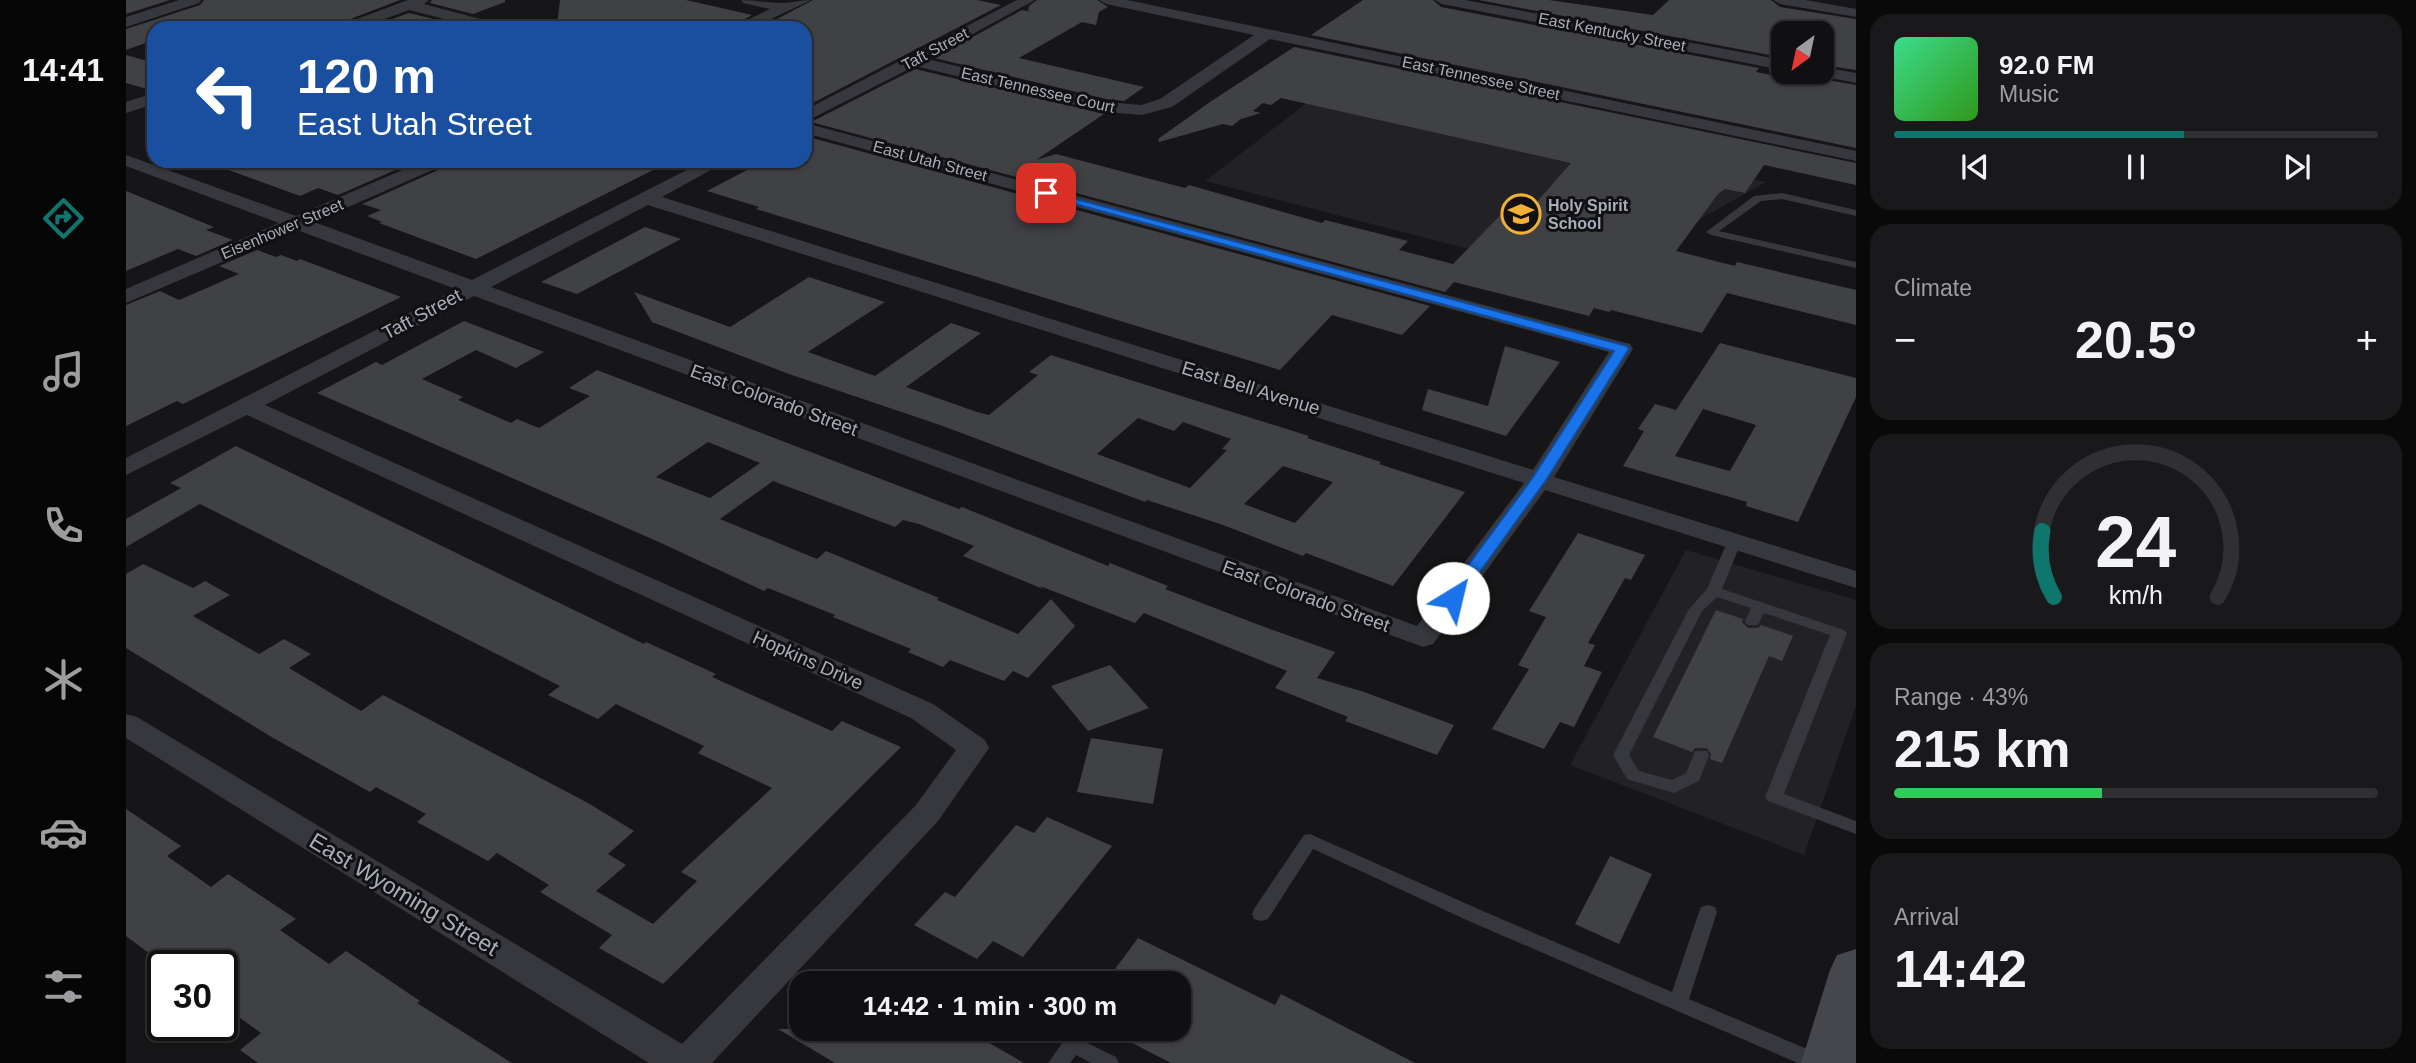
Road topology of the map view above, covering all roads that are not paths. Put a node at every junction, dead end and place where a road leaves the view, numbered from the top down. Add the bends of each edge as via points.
1 (194, 0) edge
2 (748, 0) edge
3 (804, 0) edge
4 (1028, 0) edge
5 (1106, 0) edge
6 (1441, 0) edge
7 (1780, 0) edge
8 (415, 3) edge
9 (784, 8) junction
10 (1856, 13) edge
11 (365, 21) edge
12 (475, 21) edge
13 (755, 21) edge
14 (126, 22) edge
15 (1267, 34) junction
16 (914, 61) junction
17 (1771, 63) edge
18 (1834, 74) edge
19 (1856, 78) edge
20 (147, 100) edge
21 (126, 108) edge
22 (812, 113) edge
23 (812, 130) edge
24 (1856, 156) edge
25 (126, 160) edge
26 (147, 168) edge
27 (147, 168) edge
28 (422, 168) edge
29 (704, 168) edge
30 (645, 198) junction
31 (1856, 213) edge
32 (294, 223) junction
33 (1856, 265) edge
34 (469, 288) junction
35 (126, 297) edge
36 (247, 407) junction
37 (126, 468) edge
38 (1540, 479) junction
39 (1735, 540) junction
40 (1856, 580) edge
41 (1714, 591) junction
42 (1759, 606) junction
43 (1753, 622) dead end
44 (126, 724) edge
45 (1701, 755) dead end
46 (1856, 828) edge
47 (1708, 912) dead end
48 (1261, 914) dead end
49 (1856, 970) edge
50 (1678, 1003) junction
51 (1836, 1048) edge
52 (681, 1063) edge
53 (688, 1063) edge
54 (1058, 1063) edge
55 (1109, 1063) edge

1 - 14 street
2 - 9 street
3 - 9 street
4 - 16 street, Taft Street
5 - 15 street, East Tennessee Street
6 - 17 street, East Kentucky Street
7 - 10 street
8 - 11 street
8 - 12 street
9 - 13 street
15 - 16 street, East Tennessee Court via 1167,103 1142,110 1106,107
15 - 24 street, East Tennessee Street
16 - 22 street, Taft Street
18 - 19 street
20 - 21 street
23 - 38 street, East Utah Street via 1622,349
25 - 27 street, East Colorado Street
26 - 32 street, East Colorado Street
28 - 32 street, Eisenhower Street
29 - 30 street, Taft Street
30 - 34 street, Taft Street
30 - 38 street, East Bell Avenue
31 - 33 lane via 1782,196 1758,198 1711,232
32 - 34 street, East Colorado Street
32 - 35 street, Eisenhower Street
34 - 36 street, Taft Street
34 - 38 street, East Colorado Street via 1423,638
36 - 37 street, Taft Street
36 - 53 street, Hopkins Drive via 922,711 974,748 927,813
38 - 39 street, East Bell Avenue
39 - 40 street, East Bell Avenue
39 - 41 lane
41 - 42 lane
41 - 45 lane via 1696,609 1621,755 1633,775 1674,788 1693,777
42 - 43 lane
42 - 46 lane via 1839,633 1774,797
44 - 52 street, East Wyoming Street
47 - 50 lane
48 - 50 lane via 1310,840
49 - 51 main road
50 - 51 lane
54 - 55 lane via 1073,1044

